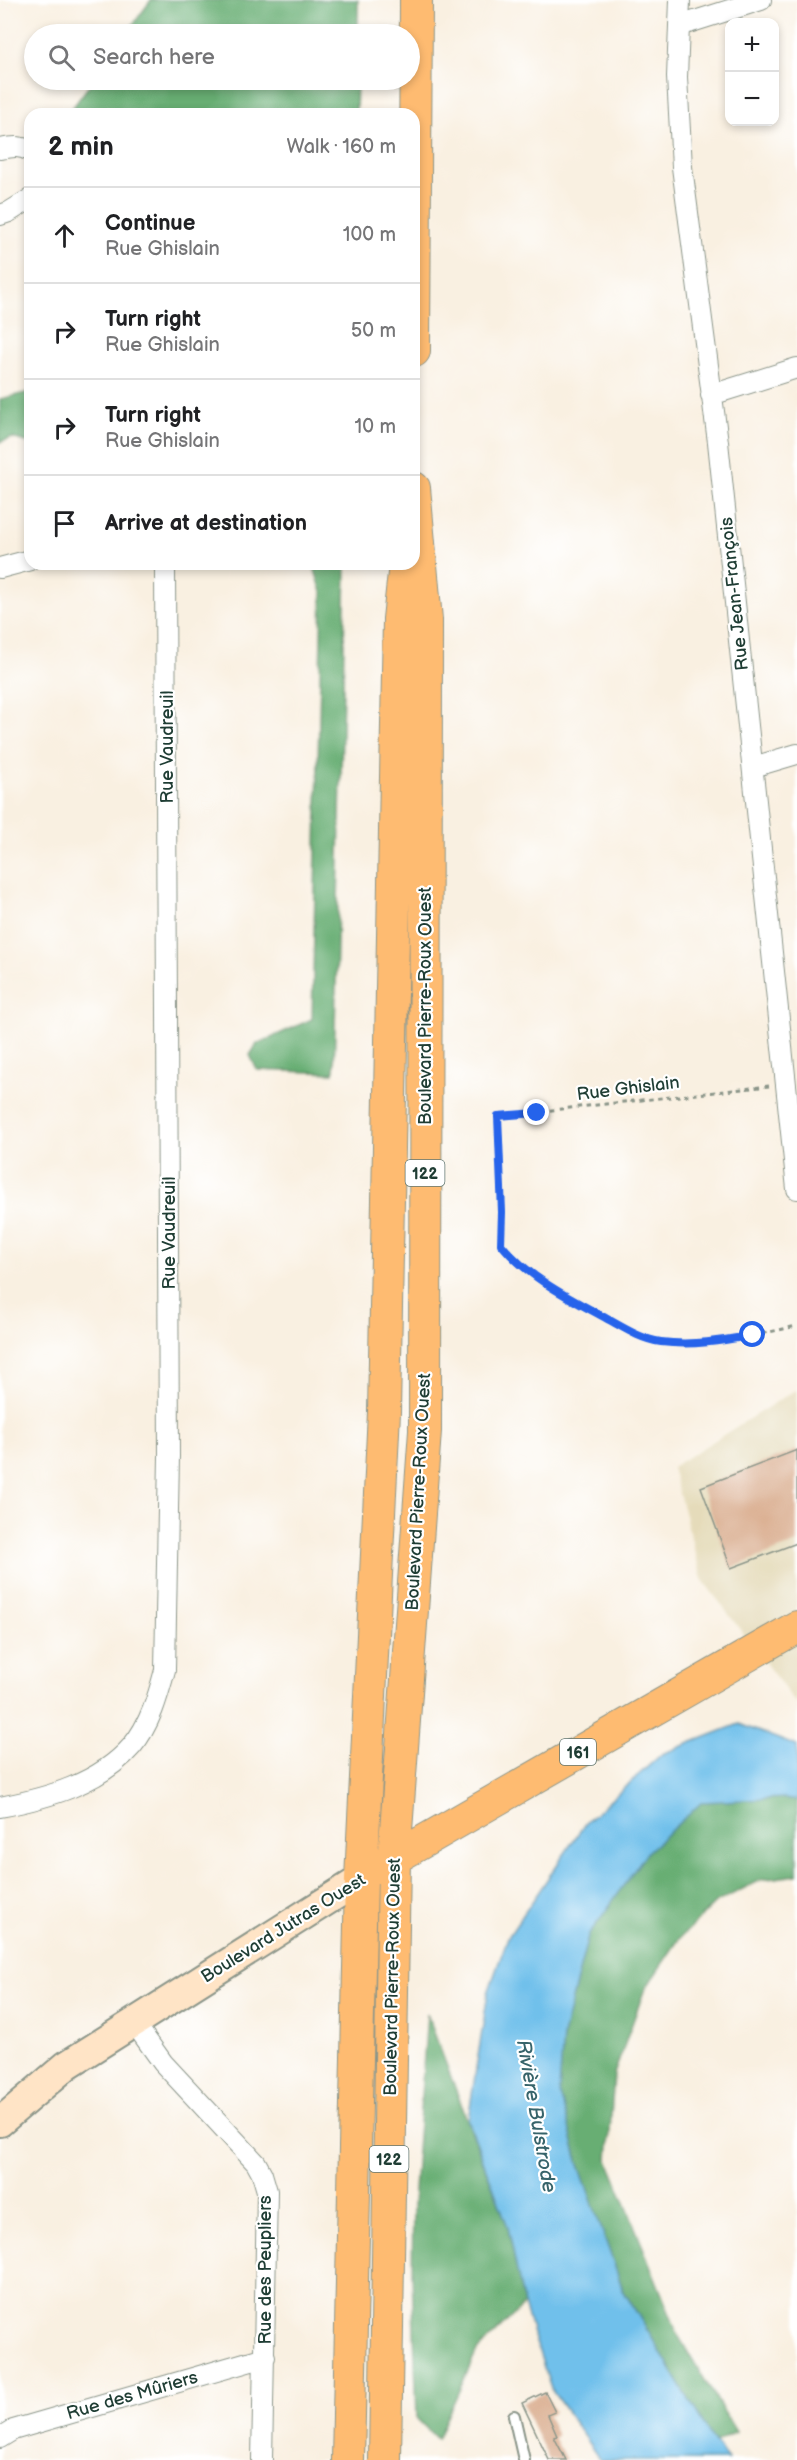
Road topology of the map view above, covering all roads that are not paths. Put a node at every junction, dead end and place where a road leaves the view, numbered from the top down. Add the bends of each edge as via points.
1 (416, 0) edge
2 (680, 0) edge
3 (761, 0) edge
4 (416, 24) edge
5 (679, 26) junction
6 (415, 90) edge
7 (415, 108) edge
8 (24, 148) edge
9 (0, 149) edge
10 (24, 203) edge
11 (0, 215) edge
12 (797, 368) edge
13 (711, 395) junction
14 (420, 554) edge
15 (24, 562) edge
16 (0, 568) edge
17 (165, 570) edge
18 (404, 570) edge
19 (797, 754) edge
20 (753, 767) junction
21 (797, 1189) edge
22 (797, 1627) edge
23 (0, 1807) edge
24 (394, 1858) junction
25 (361, 1879) junction
26 (133, 2021) junction
27 (0, 2122) edge
28 (265, 2357) junction
29 (514, 2416) dead end
30 (0, 2438) edge
31 (262, 2460) edge
32 (348, 2460) edge
33 (385, 2460) edge
34 (524, 2460) edge

1 - 4 main road
2 - 5 street, Rue Jean-François
3 - 5 street
5 - 13 street, Rue Jean-François via 677,77 682,167
6 - 7 main road
8 - 9 street
10 - 11 street
12 - 13 street
13 - 20 street, Rue Jean-François
14 - 24 main road, Boulevard Pierre-Roux Ouest / 122 via 426,620 425,1431
15 - 16 street
17 - 23 street, Rue Vaudreuil via 169,1456 165,1670 156,1703 132,1745 102,1772 61,1793
18 - 25 main road, Boulevard Pierre-Roux Ouest / 122 via 399,619 384,1412
19 - 20 street
20 - 21 street, Rue Jean-François
22 - 24 main road, Boulevard Jutras Ouest / 161
24 - 25 main road, Boulevard Jutras Ouest / 161
24 - 33 main road, Boulevard Pierre-Roux Ouest / 122
25 - 26 main road, Boulevard Jutras Ouest
25 - 32 main road, Boulevard Pierre-Roux Ouest / 122
26 - 27 main road, Boulevard Jutras Ouest via 67,2064
26 - 28 street, Rue des Peupliers via 163,2063 262,2174 267,2191
28 - 30 street, Rue des Mûriers via 13,2430
28 - 31 street, Rue des Peupliers
29 - 34 lane

